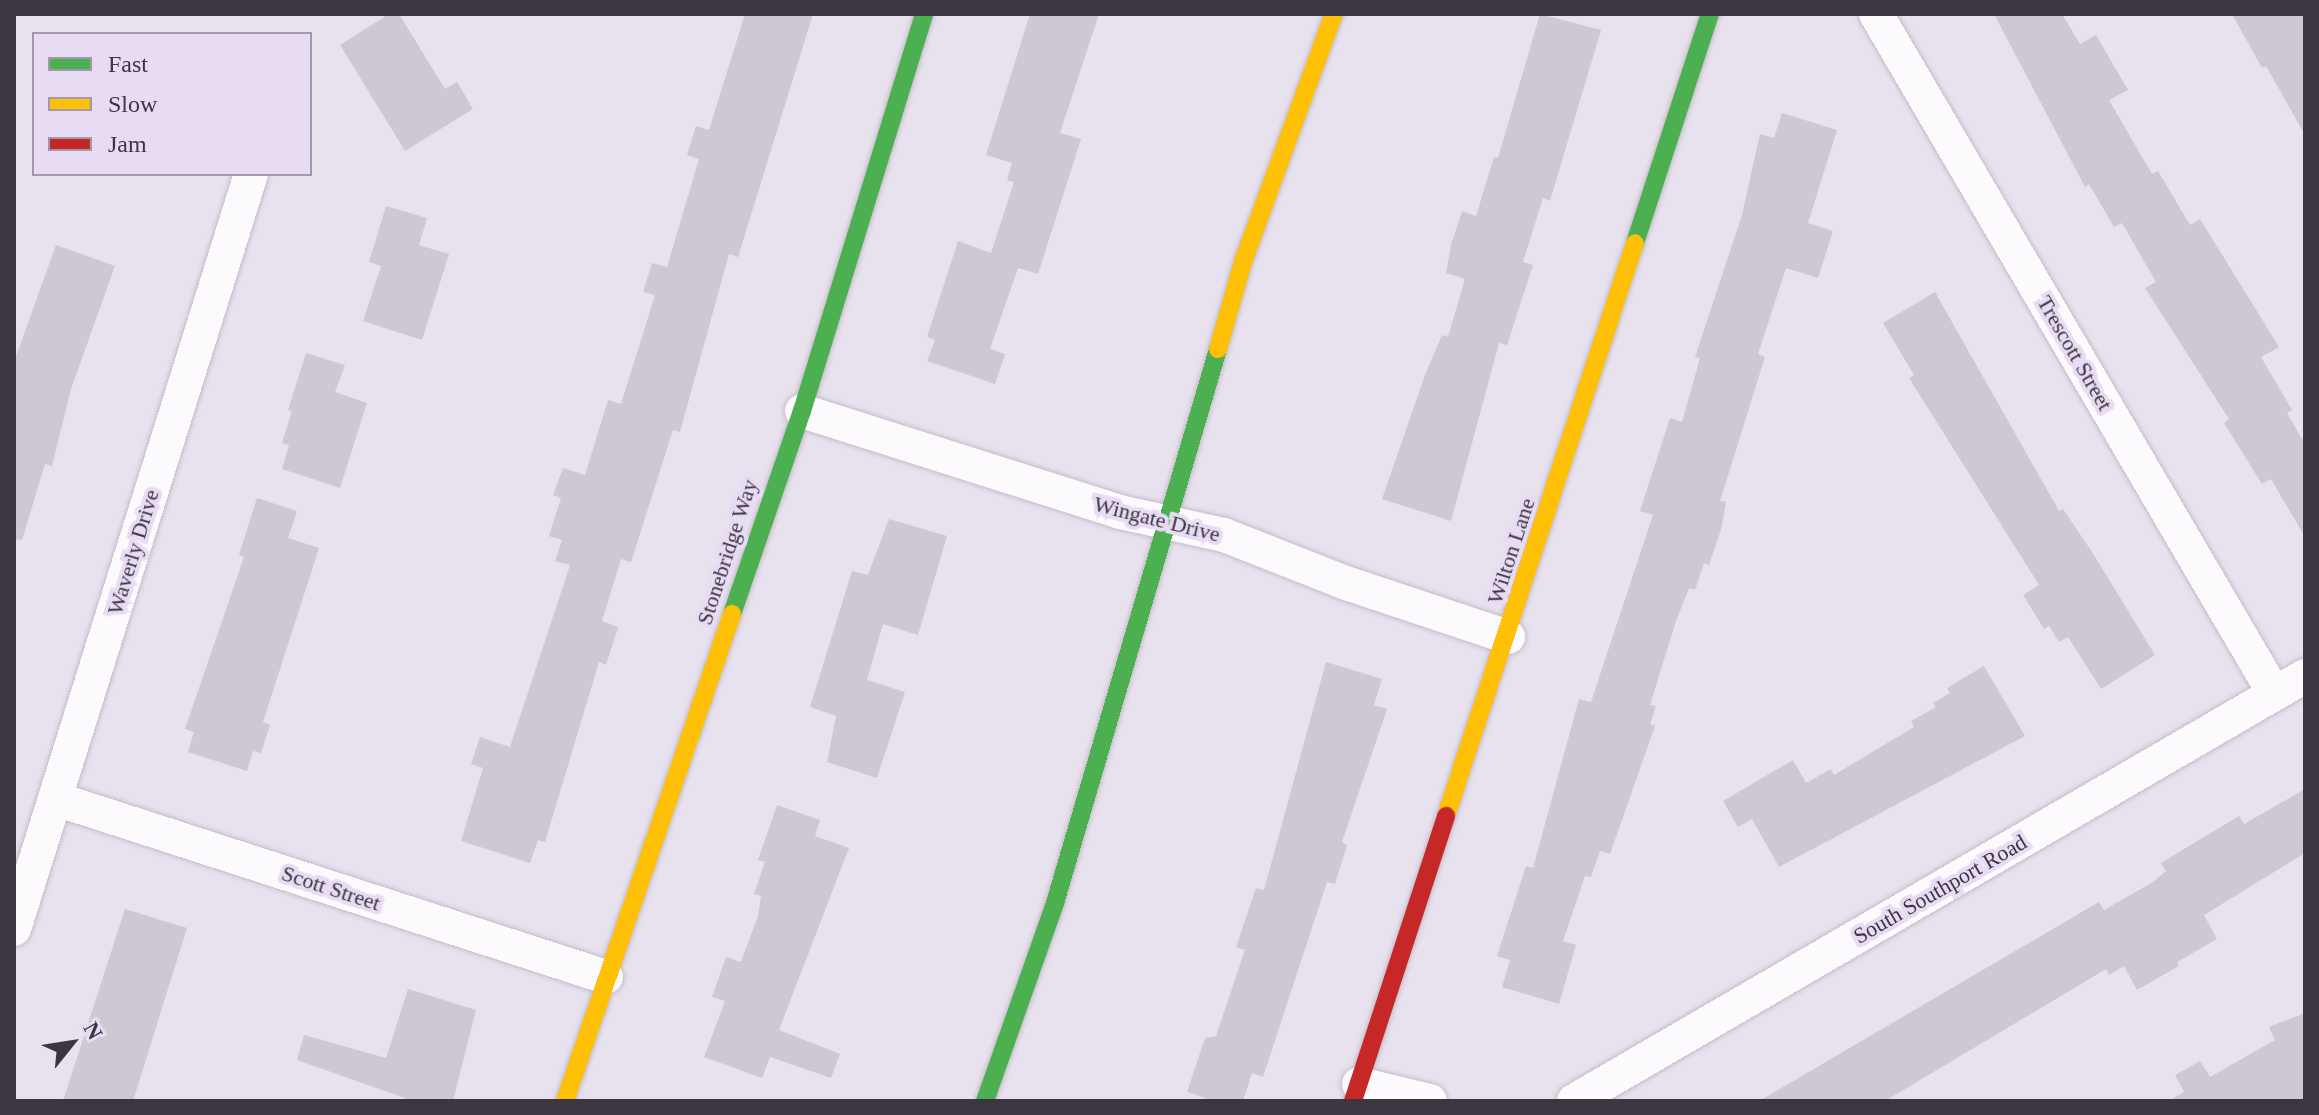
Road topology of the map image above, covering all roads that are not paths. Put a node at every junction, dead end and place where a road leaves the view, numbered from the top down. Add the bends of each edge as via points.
1 (924, 14) edge
2 (1334, 14) edge
3 (1710, 14) edge
4 (1876, 14) edge
5 (250, 176) edge
6 (802, 411) junction
7 (1170, 523) junction
8 (1508, 637) junction
9 (2305, 676) edge
10 (2274, 693) junction
11 (56, 799) junction
12 (14, 929) edge
13 (606, 977) junction
14 (1356, 1092) edge
15 (565, 1101) edge
16 (985, 1101) edge
17 (1430, 1101) edge
18 (1574, 1101) edge

1 - 6 street, Stonebridge Way
2 - 7 street via 1243,262
3 - 8 street, Wilton Lane
4 - 10 street, Trescott Street
5 - 11 street, Waverly Drive
6 - 7 street, Wingate Drive
6 - 13 street, Stonebridge Way via 644,883
7 - 8 street, Wingate Drive via 1224,535
7 - 16 street via 1055,903
8 - 14 street, Wilton Lane
9 - 10 street, South Southport Road
10 - 18 street, South Southport Road
11 - 12 street, Waverly Drive
11 - 13 street, Scott Street
13 - 15 street, Stonebridge Way
14 - 17 street

